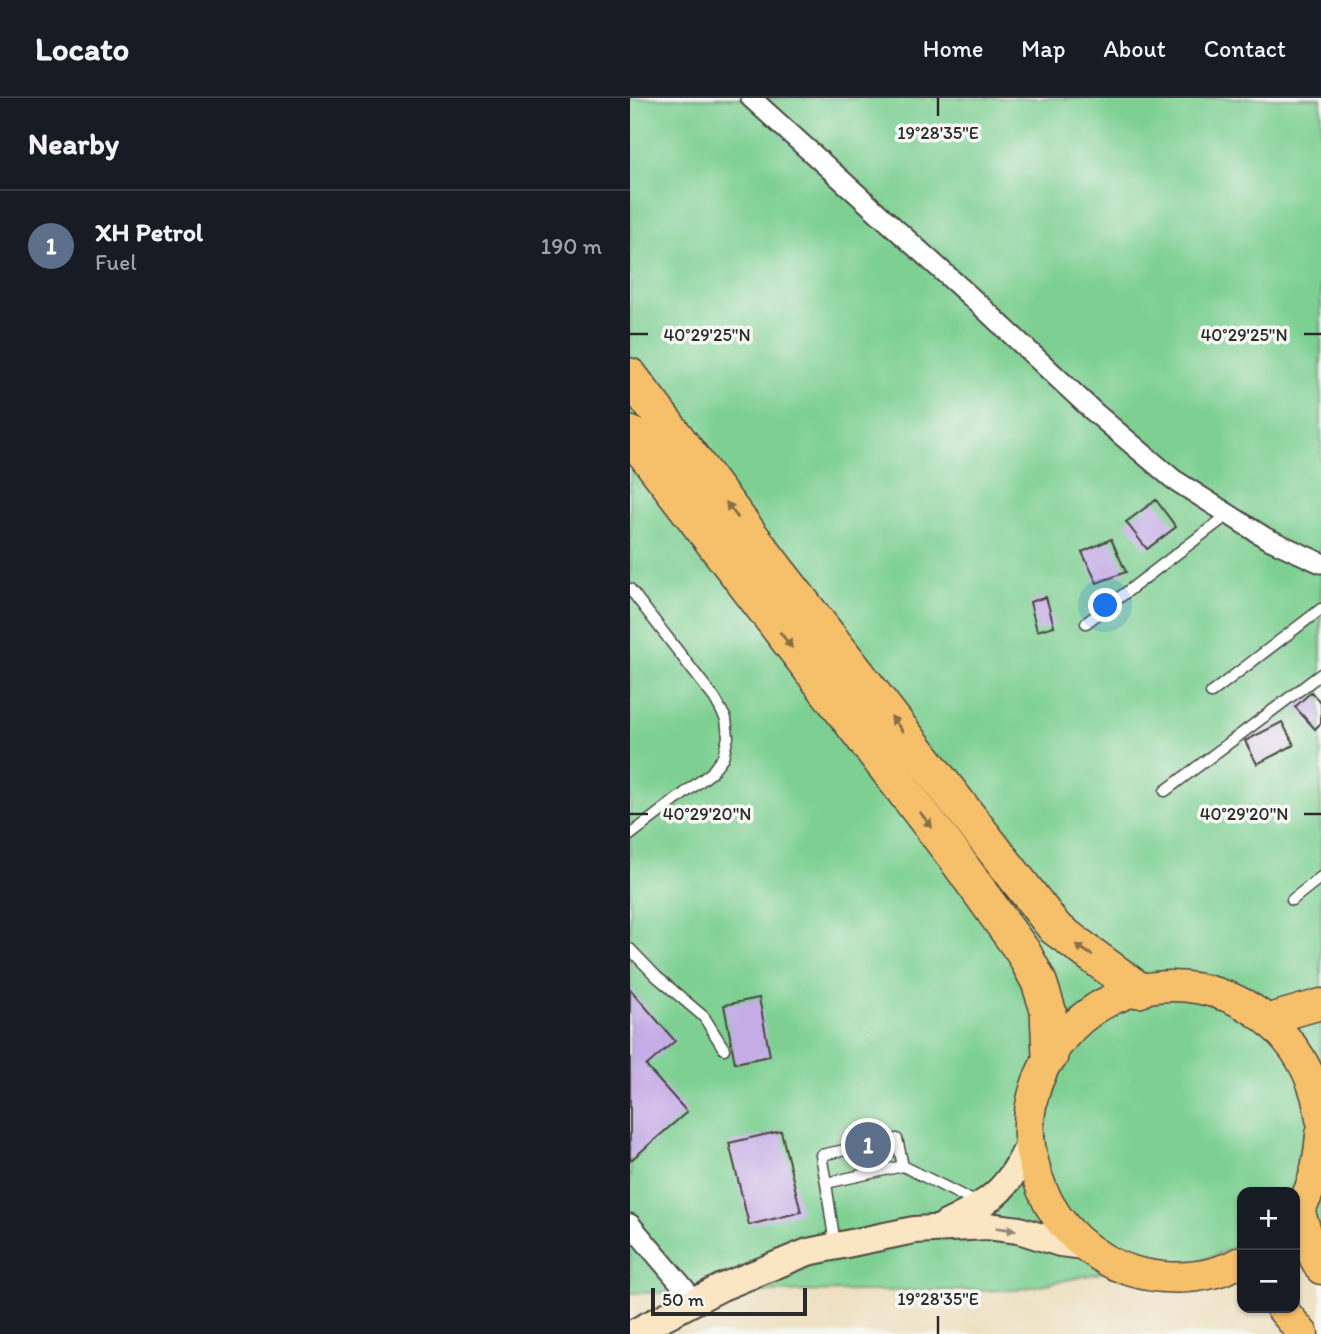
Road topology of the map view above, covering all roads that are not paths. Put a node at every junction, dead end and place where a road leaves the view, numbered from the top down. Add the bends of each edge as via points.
1 (751, 98) edge
2 (630, 376) edge
3 (630, 434) edge
4 (1229, 514) junction
5 (1321, 563) edge
6 (630, 589) edge
7 (1321, 609) edge
8 (1086, 623) dead end
9 (1321, 674) edge
10 (1211, 694) dead end
11 (1165, 791) dead end
12 (630, 835) edge
13 (1321, 877) edge
14 (1292, 900) dead end
15 (630, 948) edge
16 (1139, 990) junction
17 (1321, 1004) edge
18 (1269, 1019) junction
19 (724, 1049) dead end
20 (1050, 1056) junction
21 (1317, 1070) edge
22 (1321, 1118) edge
23 (1321, 1135) edge
24 (1029, 1144) junction
25 (903, 1166) junction
26 (826, 1183) junction
27 (1306, 1201) edge
28 (983, 1206) junction
29 (630, 1224) edge
30 (938, 1228) junction
31 (835, 1245) junction
32 (1083, 1246) junction
33 (1237, 1263) edge
34 (1321, 1269) edge
35 (1208, 1274) junction
36 (1237, 1280) edge
37 (696, 1302) junction
38 (1285, 1313) edge
39 (632, 1334) edge
40 (1303, 1334) edge

1 - 4 street via 1093,411 1173,479
16 -> 2 highway via 1055,928
3 -> 20 highway via 1023,952 1048,1010
4 - 5 street via 1266,538
4 - 8 lane
6 - 12 lane via 715,699 729,737 723,757 710,773
7 - 10 lane
9 - 11 lane
13 - 14 lane
15 - 19 lane via 704,1017
16 - 18 main road via 1173,986 1208,989
16 - 20 main road via 1088,1014
17 - 18 main road
18 - 21 main road
20 - 24 main road via 1036,1083 1029,1113
21 - 22 main road
23 - 27 main road via 1320,1158
24 - 28 main road via 1004,1186
24 - 32 main road via 1037,1183 1056,1218
25 - 26 lane
25 - 26 lane via 897,1139 852,1148 821,1155
25 - 28 lane
26 - 31 lane
27 - 34 main road via 1315,1259
28 - 30 main road
29 - 37 street
30 - 31 main road
30 -> 32 main road via 987,1226
31 - 37 main road via 762,1270
32 - 35 main road via 1111,1264 1142,1274 1175,1278
33 - 35 main road
35 - 36 main road
37 - 39 main road
38 - 40 main road

